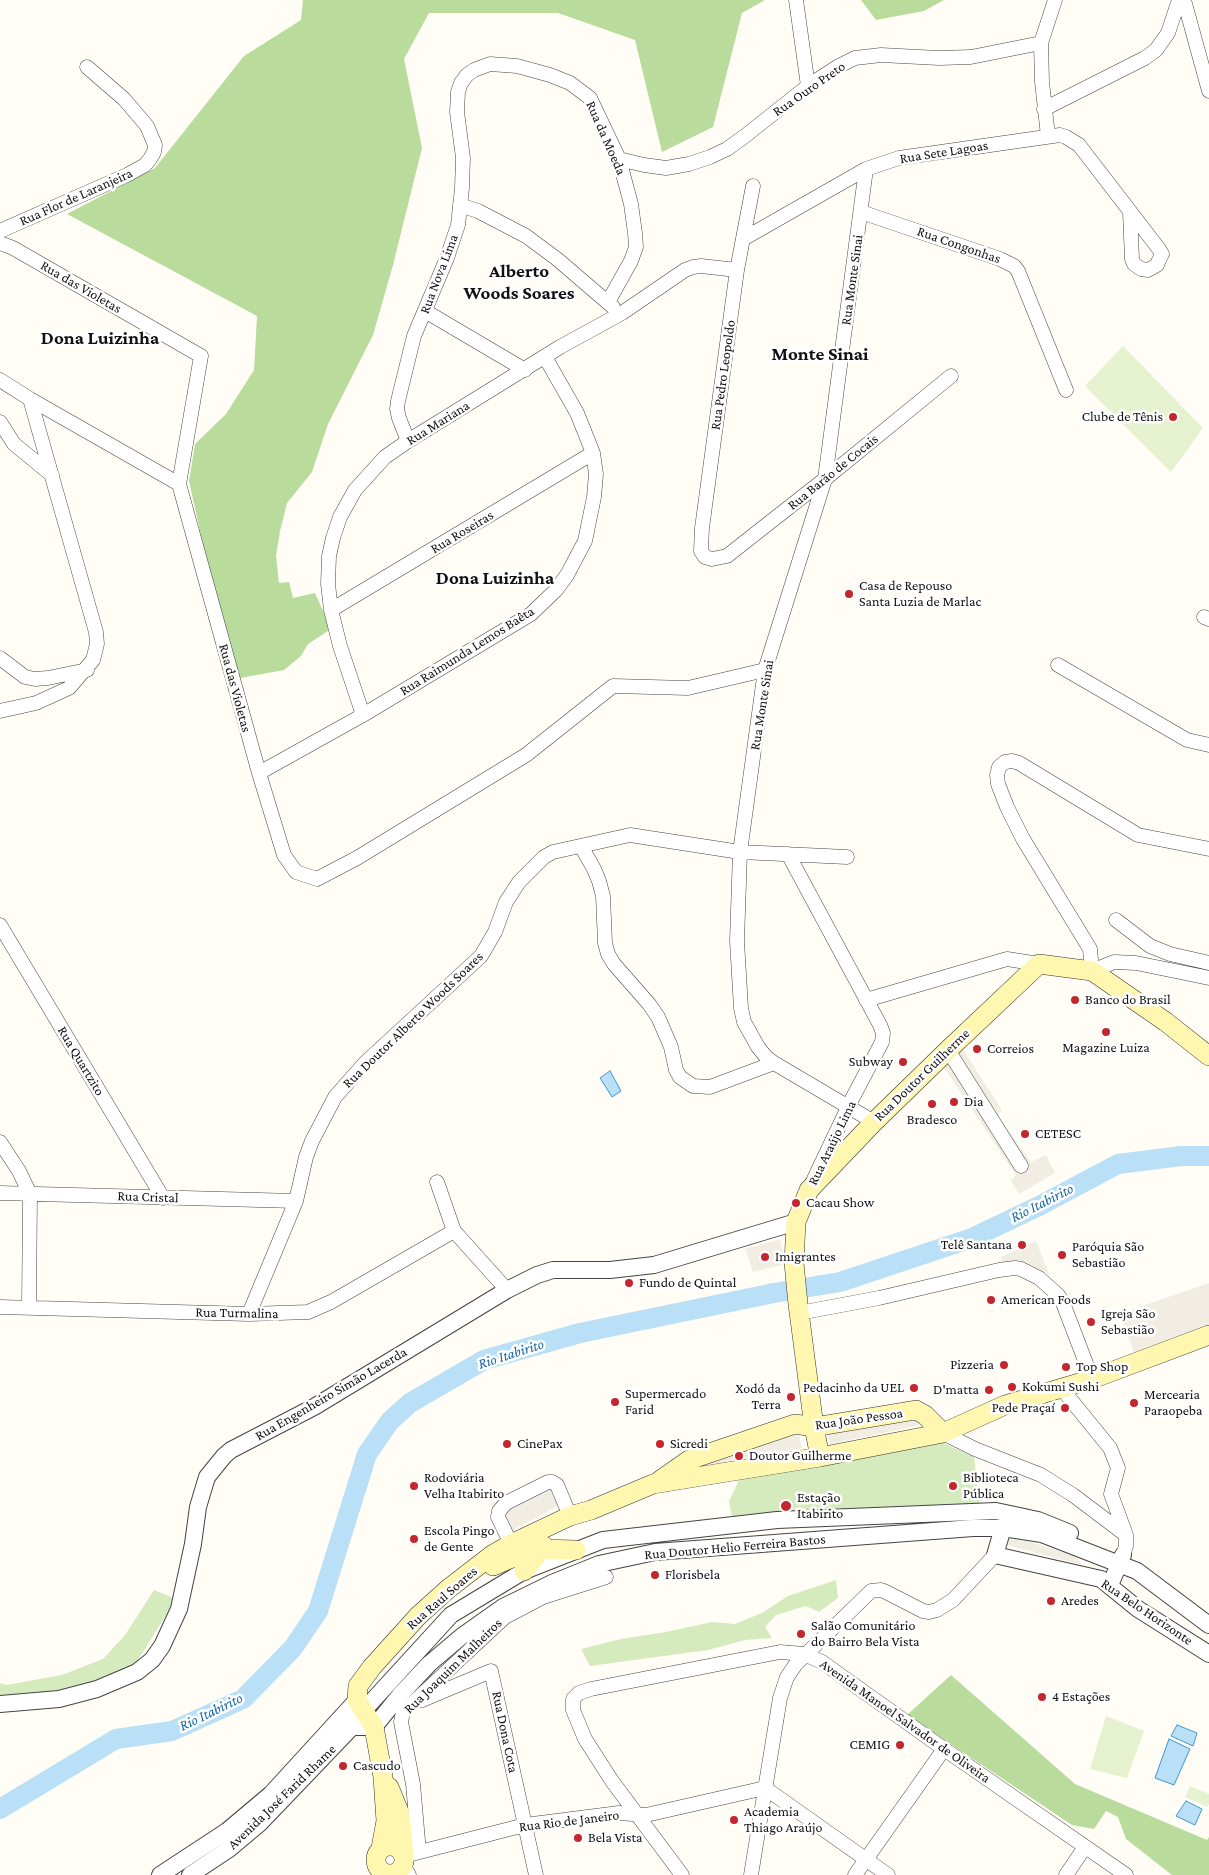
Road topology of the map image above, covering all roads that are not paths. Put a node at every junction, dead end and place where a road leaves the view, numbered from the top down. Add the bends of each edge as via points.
1 (796, 0) edge
2 (1055, 0) edge
3 (1179, 0) edge
4 (1184, 0) edge
5 (1041, 43) junction
6 (87, 67) dead end
7 (467, 75) joint
8 (808, 86) junction
9 (1209, 91) edge
10 (1044, 109) junction
11 (1048, 136) junction
12 (619, 159) junction
13 (866, 169) junction
14 (753, 186) dead end
15 (460, 204) junction
16 (861, 212) junction
17 (1130, 212) dead end
18 (0, 231) edge
19 (742, 240) junction
20 (0, 243) edge
21 (737, 270) junction
22 (608, 302) junction
23 (425, 311) junction
24 (622, 313) junction
25 (545, 357) junction
26 (525, 370) junction
27 (950, 376) dead end
28 (0, 380) edge
29 (1066, 390) dead end
30 (30, 399) junction
31 (0, 422) edge
32 (408, 441) junction
33 (592, 453) junction
34 (52, 475) junction
35 (825, 479) junction
36 (180, 484) junction
37 (712, 560) joint
38 (332, 610) junction
39 (0, 658) edge
40 (1058, 665) dead end
41 (86, 670) junction
42 (765, 670) junction
43 (0, 711) edge
44 (363, 715) junction
45 (1209, 745) edge
46 (259, 773) junction
47 (581, 846) junction
48 (1209, 849) edge
49 (740, 852) junction
50 (788, 854) junction
51 (847, 857) dead end
52 (1116, 920) dead end
53 (0, 925) edge
54 (1209, 960) edge
55 (1039, 964) junction
56 (1092, 971) junction
57 (1209, 978) edge
58 (866, 1000) junction
59 (948, 1050) junction
60 (1209, 1056) edge
61 (774, 1063) junction
62 (848, 1108) junction
63 (874, 1122) junction
64 (0, 1142) edge
65 (1021, 1166) dead end
66 (437, 1182) dead end
67 (809, 1190) junction
68 (0, 1193) edge
69 (30, 1194) junction
70 (163, 1198) junction
71 (296, 1201) junction
72 (796, 1222) junction
73 (454, 1231) junction
74 (507, 1290) junction
75 (0, 1307) edge
76 (29, 1307) junction
77 (799, 1308) junction
78 (248, 1314) junction
79 (1209, 1334) edge
80 (1092, 1380) junction
81 (1062, 1389) junction
82 (814, 1427) junction
83 (943, 1433) junction
84 (820, 1456) junction
85 (653, 1484) junction
86 (591, 1510) junction
87 (570, 1516) junction
88 (1003, 1528) junction
89 (1126, 1535) junction
90 (511, 1544) junction
91 (540, 1549) junction
92 (576, 1550) junction
93 (995, 1555) junction
94 (1121, 1559) junction
95 (524, 1571) junction
96 (606, 1577) dead end
97 (459, 1581) junction
98 (1110, 1585) junction
99 (1209, 1625) edge
100 (804, 1654) junction
101 (1209, 1654) edge
102 (360, 1699) junction
103 (0, 1704) edge
104 (414, 1704) junction
105 (352, 1727) junction
106 (374, 1727) junction
107 (944, 1749) junction
108 (384, 1777) junction
109 (765, 1788) junction
110 (636, 1814) junction
111 (525, 1825) junction
112 (1085, 1846) junction
113 (865, 1859) junction
114 (376, 1863) edge
115 (405, 1865) edge
116 (160, 1875) edge
117 (190, 1875) edge
118 (536, 1875) edge
119 (682, 1875) edge
120 (751, 1875) edge
121 (854, 1875) edge
122 (888, 1875) edge
123 (1066, 1875) edge
124 (1126, 1875) edge

1 - 8 street
2 - 5 street
3 - 10 street via 1168,33 1156,50
4 - 9 street
5 - 8 street, Rua Ouro Preto via 971,57 881,55 855,58
5 - 10 street
6 - 18 street, Rua Flor de Laranjeira via 124,99 147,126 155,145 154,152 145,165 127,175
7 - 12 street, Rua da Moeda via 481,66 500,64 570,83 590,98
7 - 15 street, Rua Nova Lima via 458,92 457,112 463,158
8 - 12 street, Rua Ouro Preto via 745,136 710,157 666,168
10 - 11 street
11 - 13 street, Rua Sete Lagoas via 899,158
11 - 17 street, Rua Sete Lagoas via 1066,137 1079,145
12 - 22 street, Rua da Moeda via 631,204 636,248
13 - 16 street, Rua Monte Sinai
13 - 19 street, Rua Sete Lagoas
14 - 19 street, Rua Pedro Leopoldo
15 - 22 street via 526,236
15 - 23 street, Rua Nova Lima via 458,225
16 - 29 street, Rua Congonhas via 1014,266
16 - 35 street, Rua Monte Sinai
19 - 21 street, Rua Pedro Leopoldo
20 - 36 street, Rua das Violetas via 201,356
21 - 24 street, Rua Mariana via 693,267
21 - 37 street, Rua Pedro Leopoldo via 701,544 705,557
22 - 24 street
23 - 26 street
23 - 32 street, Rua Nova Lima via 414,336 398,401 397,409
24 - 25 street, Rua Mariana
25 - 26 street, Rua Mariana
25 - 33 street, Rua Raimunda Lemos Baêta via 577,413
26 - 32 street, Rua Mariana
27 - 35 street, Rua Barão de Cocais
28 - 30 street
30 - 34 street
30 - 36 street
31 - 34 street via 19,448
32 - 38 street, Rua Mariana via 370,472 340,517 329,556 328,584
33 - 38 street, Rua Roseiras
33 - 44 street, Rua Raimunda Lemos Baêta via 596,474 585,542 556,590 531,614
34 - 41 street via 96,632 96,652
35 - 37 street, Rua Barão de Cocais via 727,556
35 - 42 street, Rua Monte Sinai
36 - 46 street, Rua das Violetas
38 - 44 street, Rua Mariana via 340,646
39 - 41 street via 25,677 48,678
40 - 45 street via 1187,740
41 - 43 street via 69,688 36,703
42 - 46 street, Rua das Violetas via 688,688 613,686 526,755 317,879 296,872 284,855
42 - 49 street, Rua Monte Sinai
44 - 46 street, Rua Raimunda Lemos Baêta
47 - 49 street, Rua Doutor Alberto Woods Soares via 630,835
47 - 61 street via 594,869 603,896 604,943 608,954 658,1017 680,1077 693,1086 710,1087
47 - 71 street, Rua Doutor Alberto Woods Soares via 553,852 533,867 506,902 495,932 481,956 365,1063 335,1097 306,1157
48 - 56 street via 1138,835 1019,763 1005,762 999,767 998,784 1007,807 1090,949
49 - 50 street, Rua Doutor Alberto Woods Soares
49 - 61 street, Rua Monte Sinai via 738,941 741,1008 751,1036
50 - 51 street, Rua Doutor Alberto Woods Soares
50 - 58 street, Rua Araújo Lima
52 - 54 street via 1150,946 1170,954
53 - 70 street, Rua Quartzito
55 - 56 main road
55 - 58 street via 1006,959
55 - 59 main road, Rua Doutor Guilherme
56 - 57 street via 1114,962 1136,963
56 - 60 main road
58 - 62 street, Rua Araújo Lima via 880,1025 882,1042
59 - 63 main road, Rua Doutor Guilherme
59 - 65 street
61 - 62 street, Rua Monte Sinai
62 - 63 street, Rua Monte Sinai
62 - 67 street, Rua Araújo Lima
63 - 67 main road, Rua Doutor Guilherme
64 - 69 street
66 - 73 street
67 - 72 main road, Rua Araújo Lima
68 - 69 street, Rua Cristal
69 - 70 street, Rua Cristal
69 - 76 street
70 - 71 street, Rua Cristal
71 - 78 street, Rua Doutor Alberto Woods Soares
72 - 74 street, Rua Engenheiro Simão Lacerda via 654,1265 610,1270 553,1270
72 - 77 main road, Rua Araújo Lima via 794,1263
73 - 74 street
73 - 78 street, Rua Turmalina via 318,1309
74 - 103 street, Rua Engenheiro Simão Lacerda via 314,1407 224,1456 207,1477 198,1507 180,1609 152,1660 137,1672 97,1689 59,1699
75 - 76 street, Rua Turmalina
76 - 78 street, Rua Turmalina
77 - 80 street via 879,1298 1008,1269 1028,1271 1058,1295 1063,1303
77 - 82 main road, Rua Araújo Lima
79 - 80 main road, Rua João Pessoa
80 - 81 main road, Rua João Pessoa
81 - 83 main road, Rua João Pessoa via 1005,1405
81 - 89 street via 1110,1448 1118,1468 1111,1494
82 - 83 main road, Rua João Pessoa via 916,1410
82 - 84 main road, Rua Araújo Lima
82 - 85 main road, Rua João Pessoa via 795,1424 689,1460
83 - 84 main road, Rua João Pessoa
83 - 89 street via 1041,1475
84 - 85 main road, Rua João Pessoa
85 - 86 main road, Rua Raul Soares
86 - 87 main road, Rua Raul Soares
86 - 91 main road
87 - 90 main road, Rua Raul Soares
87 - 90 street via 557,1485 548,1482 506,1503 499,1511 498,1517
88 - 93 street
88 - 94 street, Rua Doutor Helio Ferreira Bastos via 1042,1534
88 - 106 street, Rua Doutor Helio Ferreira Bastos via 654,1552 599,1564 503,1607 462,1636 429,1664
89 - 94 street
90 - 97 main road, Rua Raul Soares
91 - 92 main road
91 - 95 main road
91 - 97 main road via 520,1554
92 - 94 street via 603,1540 777,1520 996,1510 1038,1520
92 - 95 street
93 - 98 street, Rua Belo Horizonte via 1101,1579
93 - 100 street via 953,1600 937,1610 923,1611 881,1590 871,1591
94 - 98 street
94 - 99 street, Rua Belo Horizonte
95 - 102 street via 451,1615
96 - 104 street, Rua Joaquim Malheiros via 543,1597 505,1617
97 - 102 main road, Rua Raul Soares via 418,1616 372,1667
98 - 101 street, Rua Belo Horizonte via 1138,1609
100 - 107 street, Avenida Manoel Salvador de Oliveira via 831,1667
100 - 109 street via 784,1685
100 - 110 street, Avenida Manoel Salvador de Oliveira via 771,1653 579,1693 572,1706 585,1738
102 - 105 street, Avenida José Farid Rhame
102 - 106 main road
102 - 116 street via 270,1794 227,1831
104 - 111 street, Rua Dona Cota via 491,1671
104 - 115 street, Rua Joaquim Malheiros via 403,1712 401,1722 413,1784
105 - 106 street
105 - 117 street, Avenida José Farid Rhame via 260,1822 230,1849
106 - 108 main road
107 - 112 street, Avenida Manoel Salvador de Oliveira
107 - 113 street
108 - 114 main road via 386,1821
108 - 115 main road via 400,1814
109 - 110 street, Rua Rio de Janeiro via 646,1815
109 - 113 street
109 - 120 street
110 - 111 street, Rua Rio de Janeiro via 619,1813
110 - 119 street, Avenida Manoel Salvador de Oliveira
111 - 115 street, Rua Rio de Janeiro
111 - 118 street, Rua Dona Cota
112 - 123 street
112 - 124 street, Avenida Manoel Salvador de Oliveira
113 - 121 street
113 - 122 street
114 - 115 main road via 379,1870 388,1874

